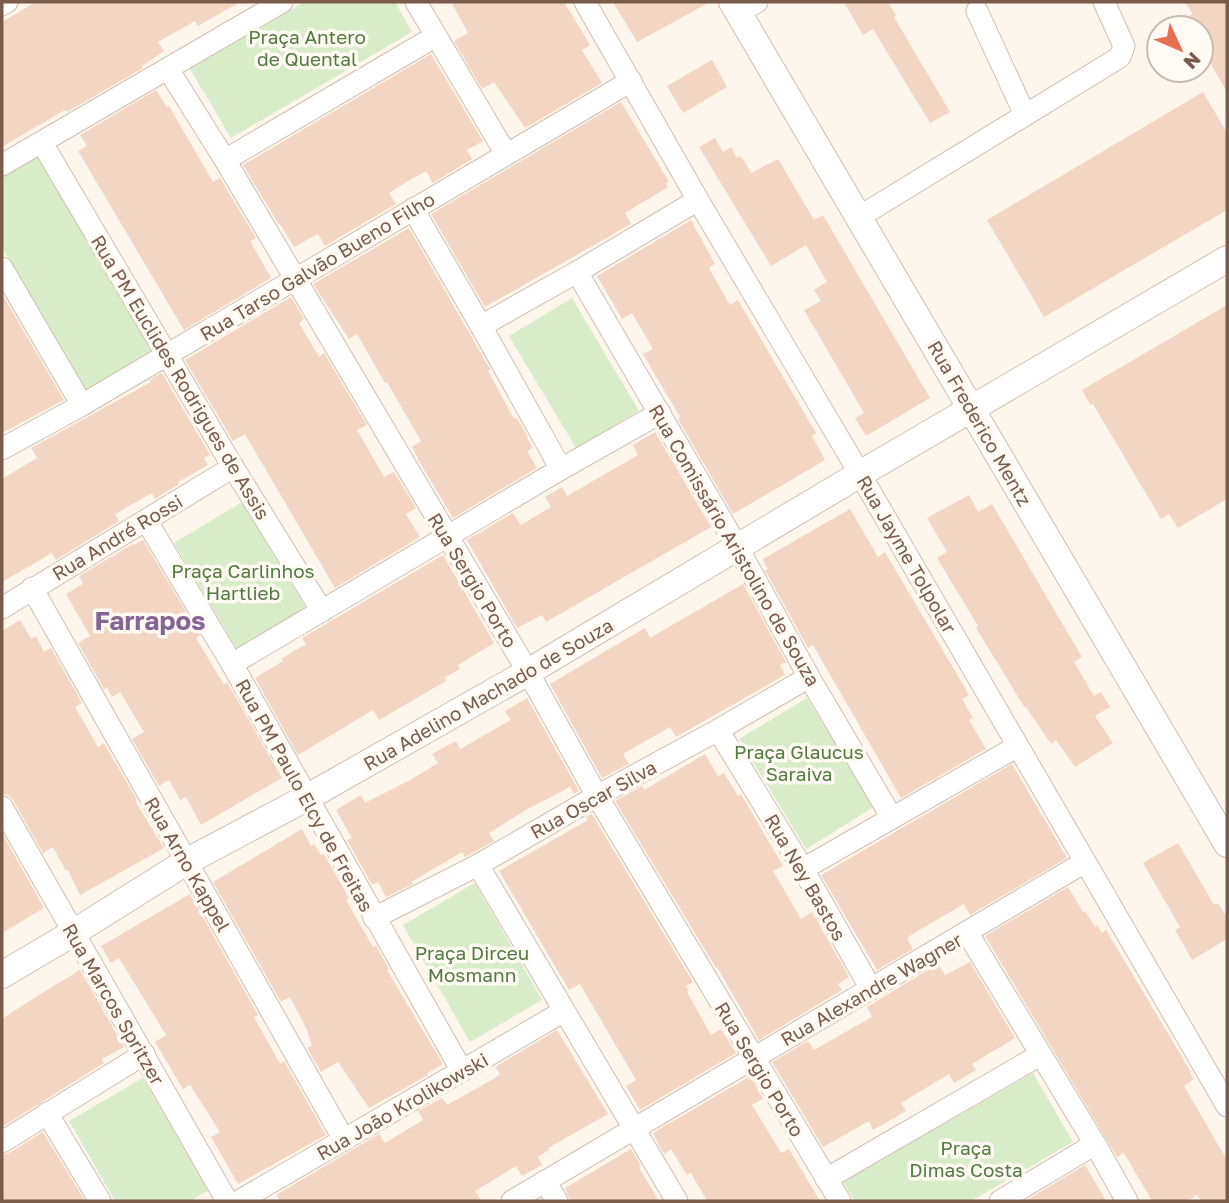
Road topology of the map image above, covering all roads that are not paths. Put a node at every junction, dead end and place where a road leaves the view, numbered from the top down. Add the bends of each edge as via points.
1 (7, 2) edge
2 (282, 2) edge
3 (416, 2) edge
4 (585, 2) edge
5 (1104, 2) edge
6 (2, 5) edge
7 (743, 5) edge
8 (977, 11) dead end
9 (436, 36) junction
10 (168, 69) junction
11 (631, 81) junction
12 (1025, 115) junction
13 (42, 143) junction
14 (506, 154) junction
15 (225, 160) junction
16 (2, 165) edge
17 (698, 200) junction
18 (413, 209) junction
19 (859, 216) junction
20 (1227, 260) edge
21 (2, 268) edge
22 (577, 272) junction
23 (295, 279) junction
24 (481, 326) junction
25 (167, 354) junction
26 (82, 404) junction
27 (972, 408) junction
28 (660, 413) junction
29 (2, 449) edge
30 (233, 467) junction
31 (561, 469) junction
32 (860, 474) junction
33 (146, 520) junction
34 (448, 537) junction
35 (738, 548) junction
36 (32, 588) junction
37 (2, 608) edge
38 (322, 611) junction
39 (232, 664) junction
40 (527, 672) junction
41 (810, 677) junction
42 (718, 730) junction
43 (1018, 746) junction
44 (597, 796) junction
45 (308, 797) junction
46 (2, 807) edge
47 (892, 818) junction
48 (1227, 844) edge
49 (186, 862) junction
50 (1085, 862) junction
51 (478, 865) junction
52 (803, 869) junction
53 (374, 918) junction
54 (967, 932) junction
55 (73, 933) junction
56 (2, 975) edge
57 (871, 989) junction
58 (565, 1011) junction
59 (144, 1054) junction
60 (1040, 1055) junction
61 (754, 1058) junction
62 (462, 1071) junction
63 (1227, 1106) edge
64 (47, 1113) junction
65 (634, 1129) junction
66 (344, 1140) junction
67 (2, 1142) edge
68 (1095, 1144) junction
69 (827, 1179) junction
70 (545, 1181) junction
71 (100, 1201) edge
72 (227, 1201) edge
73 (239, 1201) edge
74 (512, 1201) edge
75 (557, 1201) edge
76 (677, 1201) edge
77 (840, 1201) edge
78 (1000, 1201) edge
79 (1127, 1201) edge

1 - 6 street
2 - 10 street
3 - 9 street
4 - 11 street, Rua Jayme Tolpolar
5 - 12 street via 1124,46 1120,57
7 - 19 street, Rua Frederico Mentz
8 - 12 street
9 - 14 street
9 - 15 street
10 - 13 street
10 - 15 street, Rua Sergio Porto
11 - 14 street, Rua Tarso Galvão Bueno Filho
11 - 17 street, Rua Jayme Tolpolar
12 - 19 street
13 - 16 street
13 - 25 street, Rua PM Euclides Rodrigues de Assis
14 - 18 street, Rua Tarso Galvão Bueno Filho
15 - 23 street, Rua Sergio Porto
17 - 22 street
17 - 32 street, Rua Jayme Tolpolar
18 - 23 street, Rua Tarso Galvão Bueno Filho
18 - 24 street
19 - 27 street, Rua Frederico Mentz
20 - 27 street, Rua Adelino Machado de Souza
21 - 26 street
22 - 24 street
22 - 28 street, Rua Comissário Aristolino de Souza
23 - 25 street, Rua Tarso Galvão Bueno Filho
23 - 34 street, Rua Sergio Porto
24 - 31 street
25 - 26 street, Rua Tarso Galvão Bueno Filho
25 - 30 street, Rua PM Euclides Rodrigues de Assis
26 - 29 street, Rua Tarso Galvão Bueno Filho
27 - 32 street, Rua Adelino Machado de Souza
27 - 48 street, Rua Frederico Mentz
28 - 31 street
28 - 35 street, Rua Comissário Aristolino de Souza
30 - 33 street, Rua André Rossi
30 - 38 street, Rua PM Euclides Rodrigues de Assis
31 - 34 street
32 - 35 street, Rua Adelino Machado de Souza
32 - 43 street, Rua Jayme Tolpolar
33 - 36 street, Rua André Rossi
33 - 39 street, Rua PM Paulo Elcy de Freitas
34 - 38 street
34 - 40 street, Rua Sergio Porto
35 - 40 street, Rua Adelino Machado de Souza
35 - 41 street, Rua Comissário Aristolino de Souza
36 - 37 street, Rua André Rossi
36 - 49 street, Rua Arno Kappel
38 - 39 street
39 - 45 street, Rua PM Paulo Elcy de Freitas
40 - 44 street, Rua Sergio Porto
40 - 45 street, Rua Adelino Machado de Souza
41 - 42 street, Rua Oscar Silva
41 - 47 street, Rua Comissário Aristolino de Souza
42 - 44 street, Rua Oscar Silva
42 - 52 street, Rua Ney Bastos
43 - 47 street
43 - 50 street, Rua Jayme Tolpolar
44 - 51 street, Rua Oscar Silva
44 - 61 street, Rua Sergio Porto
45 - 49 street, Rua Adelino Machado de Souza
45 - 53 street, Rua PM Paulo Elcy de Freitas
46 - 55 street, Rua Marcos Spritzer
47 - 52 street
49 - 55 street, Rua Adelino Machado de Souza
49 - 66 street, Rua Arno Kappel
50 - 54 street, Rua Alexandre Wagner
50 - 63 street, Rua Jayme Tolpolar
51 - 53 street, Rua Oscar Silva
51 - 58 street
52 - 57 street, Rua Ney Bastos
53 - 62 street, Rua PM Paulo Elcy de Freitas
54 - 57 street, Rua Alexandre Wagner
54 - 60 street
55 - 56 street, Rua Adelino Machado de Souza
55 - 59 street, Rua Marcos Spritzer
57 - 61 street, Rua Alexandre Wagner
58 - 62 street, Rua João Krolikowski
58 - 65 street
59 - 64 street
59 - 72 street, Rua Marcos Spritzer
60 - 68 street
60 - 69 street
61 - 65 street, Rua Alexandre Wagner
61 - 69 street, Rua Sergio Porto
62 - 66 street, Rua João Krolikowski
64 - 67 street
64 - 71 street
65 - 70 street, Rua Alexandre Wagner
65 - 76 street
66 - 73 street, Rua João Krolikowski
68 - 78 street
68 - 79 street
69 - 77 street, Rua Sergio Porto
70 - 74 street, Rua Alexandre Wagner
70 - 75 street

